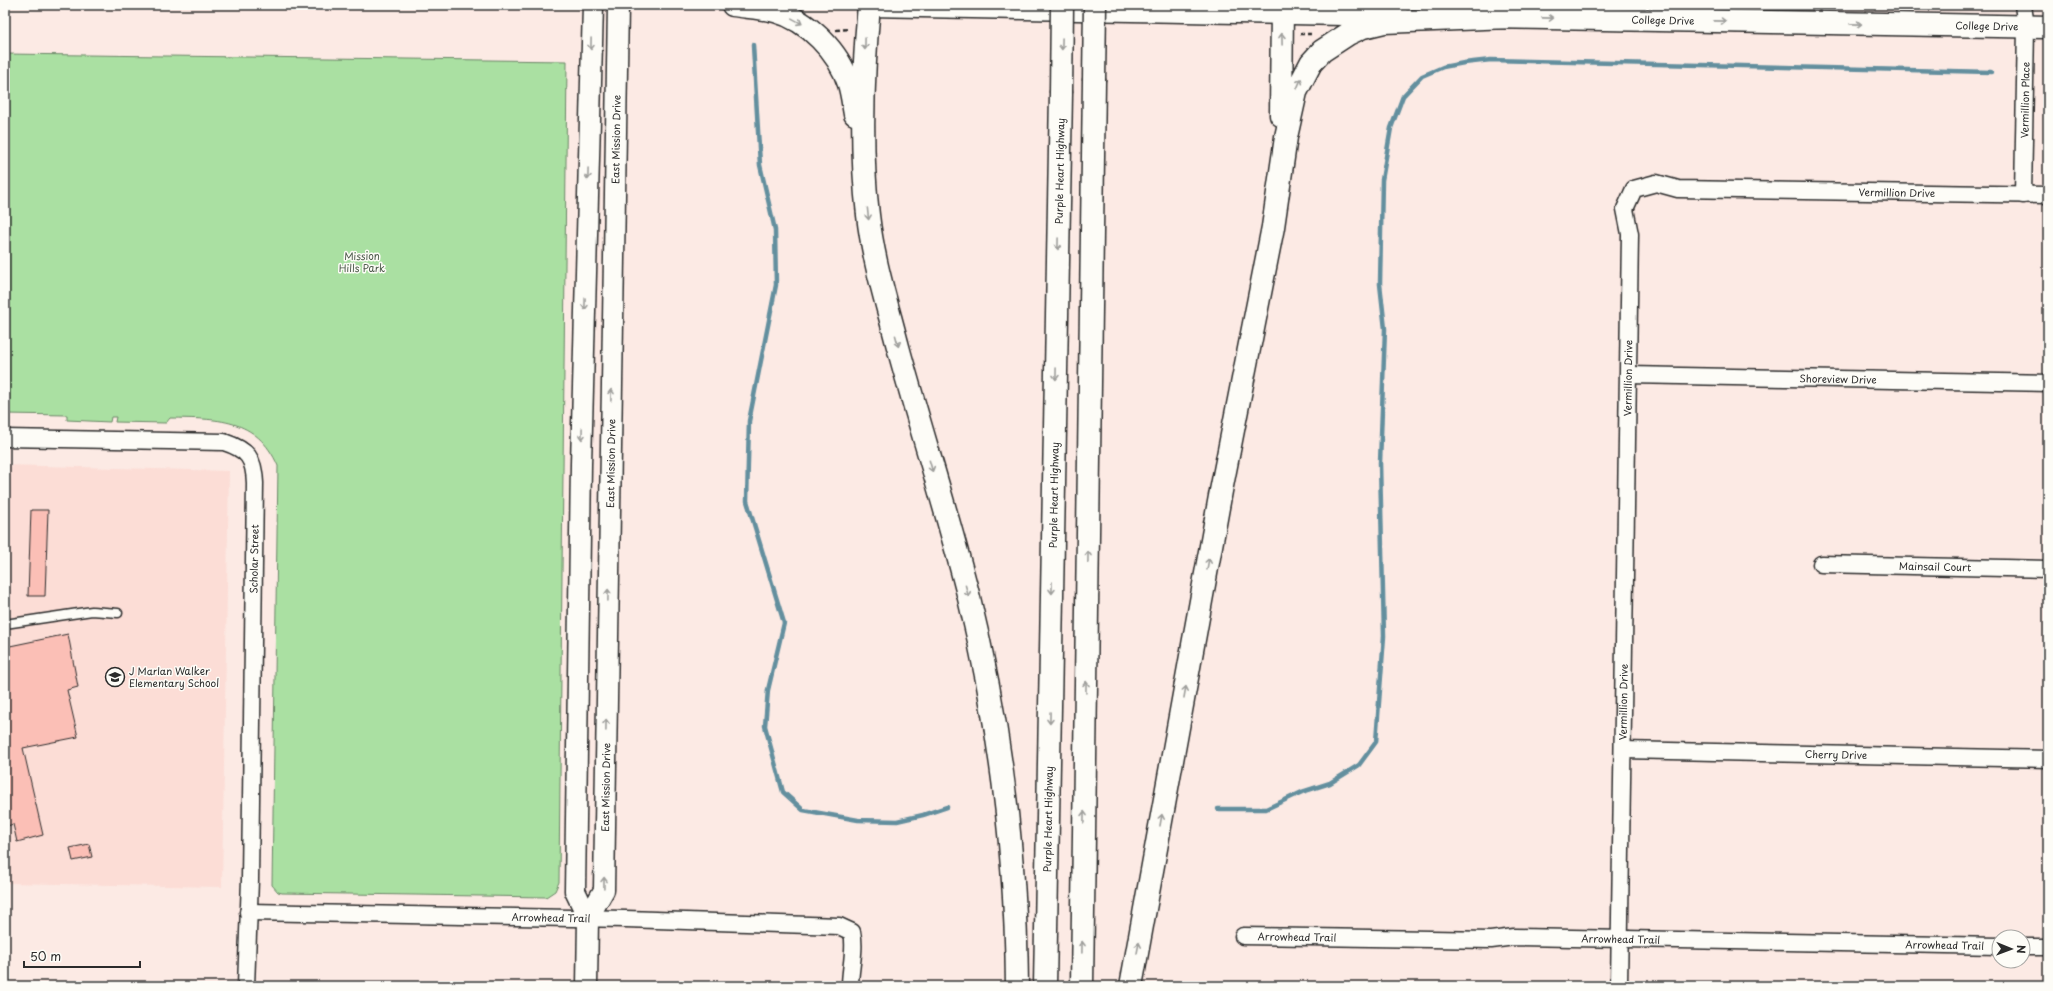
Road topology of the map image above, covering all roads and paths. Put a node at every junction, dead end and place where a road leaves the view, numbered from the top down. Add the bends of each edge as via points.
1 (593, 5) edge
2 (618, 5) edge
3 (733, 5) edge
4 (870, 5) edge
5 (1062, 5) edge
6 (1095, 5) edge
7 (2023, 5) edge
8 (1282, 9) edge
9 (1509, 17) junction
10 (2026, 27) junction
11 (2048, 27) edge
12 (856, 29) dead end
13 (830, 30) dead end
14 (865, 175) junction
15 (1280, 176) junction
16 (2023, 195) junction
17 (2048, 195) edge
18 (1628, 375) junction
19 (2048, 383) edge
20 (5, 438) edge
21 (1821, 564) dead end
22 (2048, 569) edge
23 (118, 613) dead end
24 (5, 624) edge
25 (1624, 750) junction
26 (2048, 759) edge
27 (248, 912) junction
28 (588, 918) junction
29 (1243, 936) dead end
30 (1620, 939) junction
31 (1991, 946) edge
32 (2031, 947) edge
33 (2048, 947) edge
34 (246, 986) edge
35 (587, 986) edge
36 (850, 986) edge
37 (1017, 986) edge
38 (1045, 986) edge
39 (1082, 986) edge
40 (1131, 986) edge
41 (1619, 986) edge

1 -> 28 street, East Mission Drive via 581,464 575,891
28 -> 2 street, East Mission Drive via 604,890
3 -> 14 main road via 776,11 790,17 806,26 828,46 849,84
4 - 8 main road, College Drive
4 -> 14 main road via 865,43
5 -> 38 main road, Purple Heart Highway, bridge
39 -> 6 main road, bridge
7 - 10 street, Vermillion Place
8 - 9 main road, College Drive
15 -> 8 main road
9 -> 10 main road, College Drive
15 -> 9 main road via 1290,110 1296,92 1311,63 1336,41 1364,27 1384,22
10 - 11 main road, College Drive
10 - 16 street, Vermillion Place
12 - 13 path
14 -> 37 main road via 868,218 877,263 926,449 960,565 983,665 1007,824 1014,894
40 -> 15 main road via 1221,491 1273,227
16 - 17 street, Vermillion Drive
16 - 18 street, Vermillion Drive via 1678,189 1656,182 1634,189 1625,209 1630,234
18 - 19 street, Shoreview Drive
18 - 25 street, Vermillion Drive
20 - 27 street, Scholar Street via 224,442 237,446 246,452 251,460 255,483
21 - 22 street, Mainsail Court
23 - 24 lane via 92,612
25 - 26 street, Cherry Drive
25 - 30 street, Vermillion Drive
27 - 28 street, Arrowhead Trail
27 - 34 street, Scholar Street
28 - 35 street, East Mission Drive
28 - 36 street, Arrowhead Trail via 839,926 852,932 854,945 850,964
29 - 30 street, Arrowhead Trail via 1491,940 1514,937
30 - 31 street, Arrowhead Trail
30 - 41 street, Vermillion Drive
32 - 33 street

